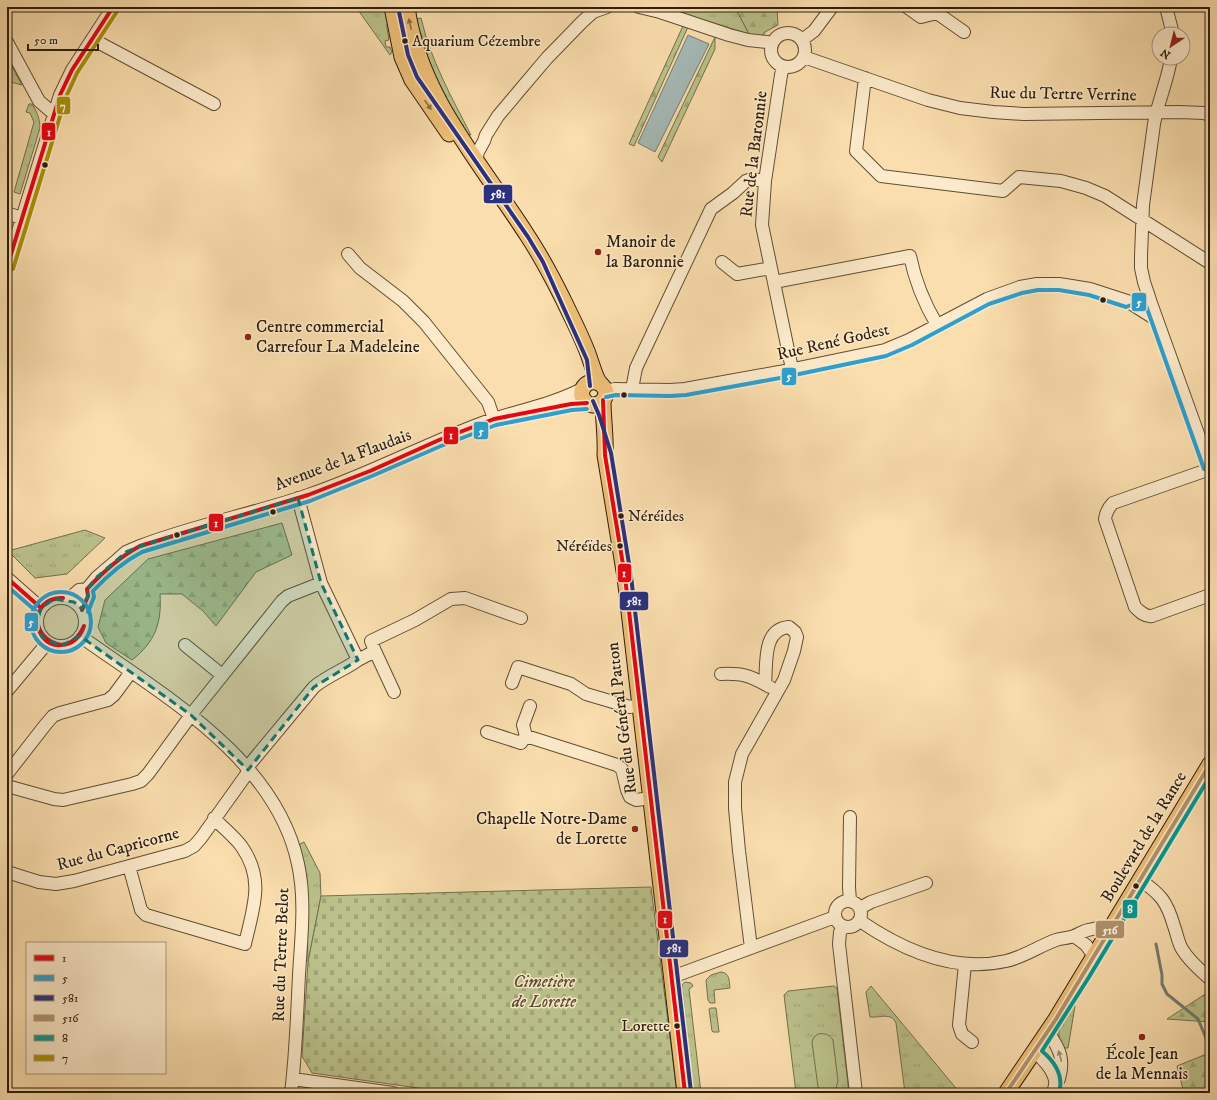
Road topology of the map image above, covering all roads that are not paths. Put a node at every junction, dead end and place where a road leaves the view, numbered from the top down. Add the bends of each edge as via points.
1 (113, 7) edge
2 (392, 7) edge
3 (407, 7) edge
4 (607, 7) edge
5 (639, 7) edge
6 (832, 7) edge
7 (908, 7) edge
8 (1166, 7) edge
9 (939, 10) edge
10 (1170, 26) edge
11 (964, 32) dead end
12 (92, 39) junction
13 (802, 40) junction
14 (7, 42) edge
15 (771, 44) junction
16 (804, 57) junction
17 (1170, 66) edge
18 (783, 67) junction
19 (865, 78) junction
20 (214, 104) dead end
21 (1156, 112) junction
22 (54, 114) junction
23 (1210, 115) edge
24 (486, 135) junction
25 (459, 136) junction
26 (476, 161) junction
27 (765, 181) junction
28 (7, 213) edge
29 (21, 218) junction
30 (1143, 220) junction
31 (348, 254) dead end
32 (722, 262) dead end
33 (1210, 263) edge
34 (7, 267) edge
35 (771, 268) junction
36 (774, 282) junction
37 (1147, 291) junction
38 (1151, 303) junction
39 (1132, 304) junction
40 (1158, 320) junction
41 (937, 325) junction
42 (792, 369) junction
43 (632, 389) junction
44 (603, 391) junction
45 (585, 396) junction
46 (494, 419) junction
47 (605, 455) junction
48 (1210, 468) edge
49 (298, 498) junction
50 (7, 578) edge
51 (321, 582) junction
52 (87, 588) junction
53 (1210, 595) edge
54 (69, 599) junction
55 (41, 608) junction
56 (82, 610) junction
57 (521, 618) dead end
58 (80, 636) junction
59 (48, 642) junction
60 (185, 645) dead end
61 (375, 651) junction
62 (358, 660) junction
63 (131, 672) junction
64 (722, 674) dead end
65 (222, 675) junction
66 (512, 683) dead end
67 (765, 684) junction
68 (7, 691) edge
69 (778, 691) junction
70 (394, 692) dead end
71 (530, 706) dead end
72 (640, 706) junction
73 (191, 715) junction
74 (487, 732) dead end
75 (526, 736) junction
76 (1210, 764) edge
77 (248, 770) junction
78 (7, 774) edge
79 (7, 786) edge
80 (651, 798) junction
81 (850, 817) dead end
82 (214, 818) junction
83 (129, 866) junction
84 (7, 872) edge
85 (1140, 880) junction
86 (926, 883) dead end
87 (855, 904) junction
88 (835, 917) junction
89 (860, 921) junction
90 (1112, 926) junction
91 (844, 927) junction
92 (1074, 936) junction
93 (751, 948) junction
94 (1094, 956) junction
95 (965, 964) junction
96 (672, 977) junction
97 (1210, 979) edge
98 (1048, 1032) junction
99 (972, 1042) dead end
100 (1034, 1052) junction
101 (293, 1079) junction
102 (1054, 1087) edge
103 (374, 1091) edge
104 (291, 1093) edge
105 (393, 1093) edge
106 (685, 1093) edge
107 (856, 1093) edge
108 (1006, 1093) edge

1 - 12 street
2 -> 45 main road, Rue du Général Patton via 402,57 412,80 538,264 582,362
25 -> 3 main road, Rue du Général Patton via 419,57
4 - 24 street via 593,12 547,58 498,116
5 - 15 street via 729,35
6 - 13 street via 814,31
7 - 9 street via 921,17
8 - 10 street
9 - 11 street
12 - 20 street
12 - 22 street via 72,70
13 - 15 street via 794,34 785,33 777,36
13 - 16 street via 805,48
14 - 22 street via 39,101
15 - 18 street via 773,60
16 - 18 street via 795,66
16 - 19 street, Rue du Tertre Verrine
17 - 21 street
18 - 27 street, Rue de la Baronnie
19 - 21 street, Rue du Tertre Verrine via 928,100 960,108 993,112
19 - 30 street via 856,151 881,176 1003,191 1019,177 1061,181 1106,196
21 - 23 street, Rue du Tertre Verrine
21 - 30 street
22 - 29 street
24 - 25 street via 474,139
24 - 26 street
25 - 26 main road, Rue du Général Patton
26 - 44 main road, Rue du Général Patton via 547,267
27 - 35 street, Rue de la Baronnie via 762,225
27 - 43 street via 746,181 711,209 636,368
28 - 29 street
29 - 34 street
30 - 33 street
30 - 37 street via 1141,268
31 - 46 street via 360,268 403,301 424,322 488,402
32 - 35 street via 737,274
35 - 36 street, Rue de la Baronnie
36 - 41 street via 910,256 922,297
36 - 42 street, Rue de la Baronnie
37 - 38 street
37 - 39 street
38 - 39 street
38 - 40 street
39 - 40 street, Rue René Godest
39 - 41 street, Rue René Godest via 1082,287 1037,284 1002,293
40 - 48 street
41 - 42 street, Rue René Godest via 885,350
42 - 43 street, Rue René Godest via 685,390
43 - 44 street, Rue René Godest
44 - 45 main road via 598,404
44 - 45 main road via 591,381
44 - 47 main road, Rue du Général Patton
45 - 46 street, Avenue de la Flaudais via 569,395
45 - 47 main road, Rue du Général Patton via 594,416
46 - 49 street, Avenue de la Flaudais via 438,440 370,472
47 - 72 main road, Rue du Général Patton via 625,578
48 - 53 street via 1113,503 1105,519 1135,607 1141,613 1152,616
49 - 51 street
49 - 52 street, Avenue de la Flaudais via 140,546 126,552
50 - 55 street
51 - 62 street
51 - 65 street via 282,601
52 - 54 street, Avenue de la Flaudais via 79,590
52 - 56 street via 88,596
54 - 55 street via 54,599
54 - 56 street
55 - 59 street via 37,622 38,630
56 - 58 street via 84,624
57 - 61 street via 465,598 451,599 371,641
58 - 59 street via 61,646
58 - 63 street, Rue du Tertre Belot
59 - 68 street
60 - 65 street
61 - 62 street, Rue du Capricorne
61 - 70 street
62 - 77 street, Rue du Capricorne via 314,687 250,764
63 - 73 street, Rue du Tertre Belot
63 - 78 street via 108,700 53,716
64 - 67 street via 738,673
65 - 73 street
66 - 72 street via 518,667 571,684 586,694 630,706
67 - 69 street
67 - 69 street via 768,642 774,632 789,627 795,632 794,651
69 - 93 street via 742,754 735,782 739,851
71 - 75 street via 523,725
72 - 80 main road, Rue du Général Patton
73 - 77 street, Rue du Tertre Belot
73 - 79 street via 141,781 63,800
74 - 75 street via 521,743
75 - 80 street via 617,765 622,769 630,797 636,800
76 - 85 main road, Boulevard de la Rance
77 - 82 street, Rue du Capricorne
77 - 101 street, Rue du Tertre Belot via 279,811 290,836 300,871 302,902
80 - 96 main road, Rue du Général Patton
81 - 87 street via 849,888
82 - 83 street, Rue du Capricorne via 194,846 185,851
82 - 83 street via 242,847 256,880 256,898 245,944 146,915 141,910
83 - 84 street, Rue du Capricorne via 74,882 56,884 39,882
85 - 90 main road, Boulevard de la Rance
85 - 97 street via 1162,898 1182,949
86 - 87 street via 871,902
87 - 88 street via 846,901 838,905
87 - 89 street via 861,912
88 - 91 street
88 - 93 street
89 - 91 street via 853,926
89 - 95 street via 922,954
90 - 92 street via 1089,929
90 - 94 main road, Boulevard de la Rance
91 - 107 street via 840,932 839,944
92 - 94 street via 1086,945
92 - 95 street via 1056,940 1006,961
93 - 96 street
94 - 98 main road, Boulevard de la Rance
95 - 99 street via 959,1025 962,1034
96 - 106 main road, Rue du Général Patton
98 - 100 main road, Boulevard de la Rance
102 -> 98 street via 1061,1072 1062,1056
100 - 102 street via 1050,1070
100 - 108 main road, Boulevard de la Rance
101 - 103 street
101 - 104 street, Rue du Tertre Belot
103 - 105 street

